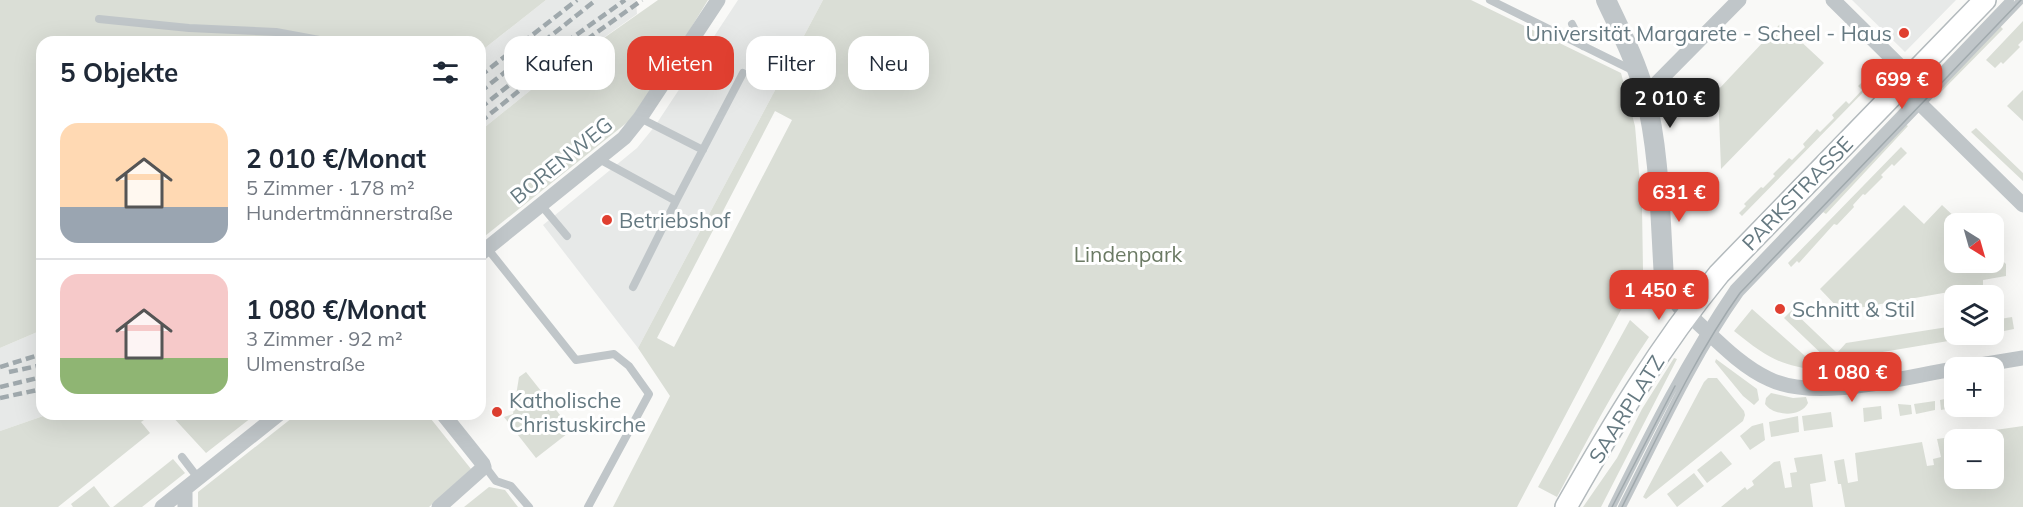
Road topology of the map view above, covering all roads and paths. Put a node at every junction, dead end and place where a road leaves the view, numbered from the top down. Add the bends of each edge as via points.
1 (718, 0) edge
2 (1490, 0) edge
3 (1606, 0) edge
4 (1739, 0) edge
5 (1833, 0) edge
6 (1985, 0) edge
7 (2010, 0) edge
8 (2021, 0) edge
9 (99, 19) dead end
10 (1572, 24) dead end
11 (298, 36) edge
12 (1584, 46) junction
13 (742, 73) dead end
14 (1638, 74) junction
15 (1911, 91) junction
16 (1645, 95) junction
17 (640, 118) junction
18 (703, 150) junction
19 (598, 159) junction
20 (676, 201) junction
21 (541, 205) junction
22 (2023, 205) edge
23 (567, 236) dead end
24 (486, 249) edge
25 (486, 255) edge
26 (633, 287) dead end
27 (1688, 313) junction
28 (1709, 332) junction
29 (2023, 358) edge
30 (2004, 361) edge
31 (1944, 371) edge
32 (271, 420) edge
33 (448, 420) edge
34 (182, 458) dead end
35 (483, 464) junction
36 (198, 478) junction
37 (185, 489) junction
38 (162, 507) edge
39 (185, 507) edge
40 (439, 507) edge
41 (529, 507) edge
42 (588, 507) edge
43 (1566, 507) edge
44 (1612, 507) edge
45 (1622, 507) edge

1 - 17 street, BORENWEG
2 - 12 lane
3 - 14 street
4 - 16 street
5 - 15 street
6 - 15 main road, PARKSTRASSE
7 - 15 lane
8 - 15 lane
9 - 11 lane
10 - 12 lane
12 - 14 lane
13 - 18 lane
14 - 16 street
15 - 22 street
15 - 27 main road, PARKSTRASSE via 1724,269
15 - 28 lane via 1747,273
16 - 27 street via 1658,170 1664,278
17 - 18 lane
17 - 19 street, BORENWEG via 624,138
18 - 20 lane
19 - 20 lane
19 - 21 street, BORENWEG
20 - 26 lane
21 - 23 lane
21 - 24 street, BORENWEG
25 - 42 lane via 576,360 614,354 629,366 649,394
27 - 28 street
27 - 43 main road, SAARPLATZ via 1620,414
28 - 31 street via 1769,380 1805,387 1844,388
28 - 44 lane
28 - 45 lane
29 - 30 street
32 - 36 street
33 - 35 street
34 - 36 lane
35 - 40 street via 482,470
35 - 41 lane via 496,481 511,486
36 - 37 street
37 - 38 street
37 - 39 street

